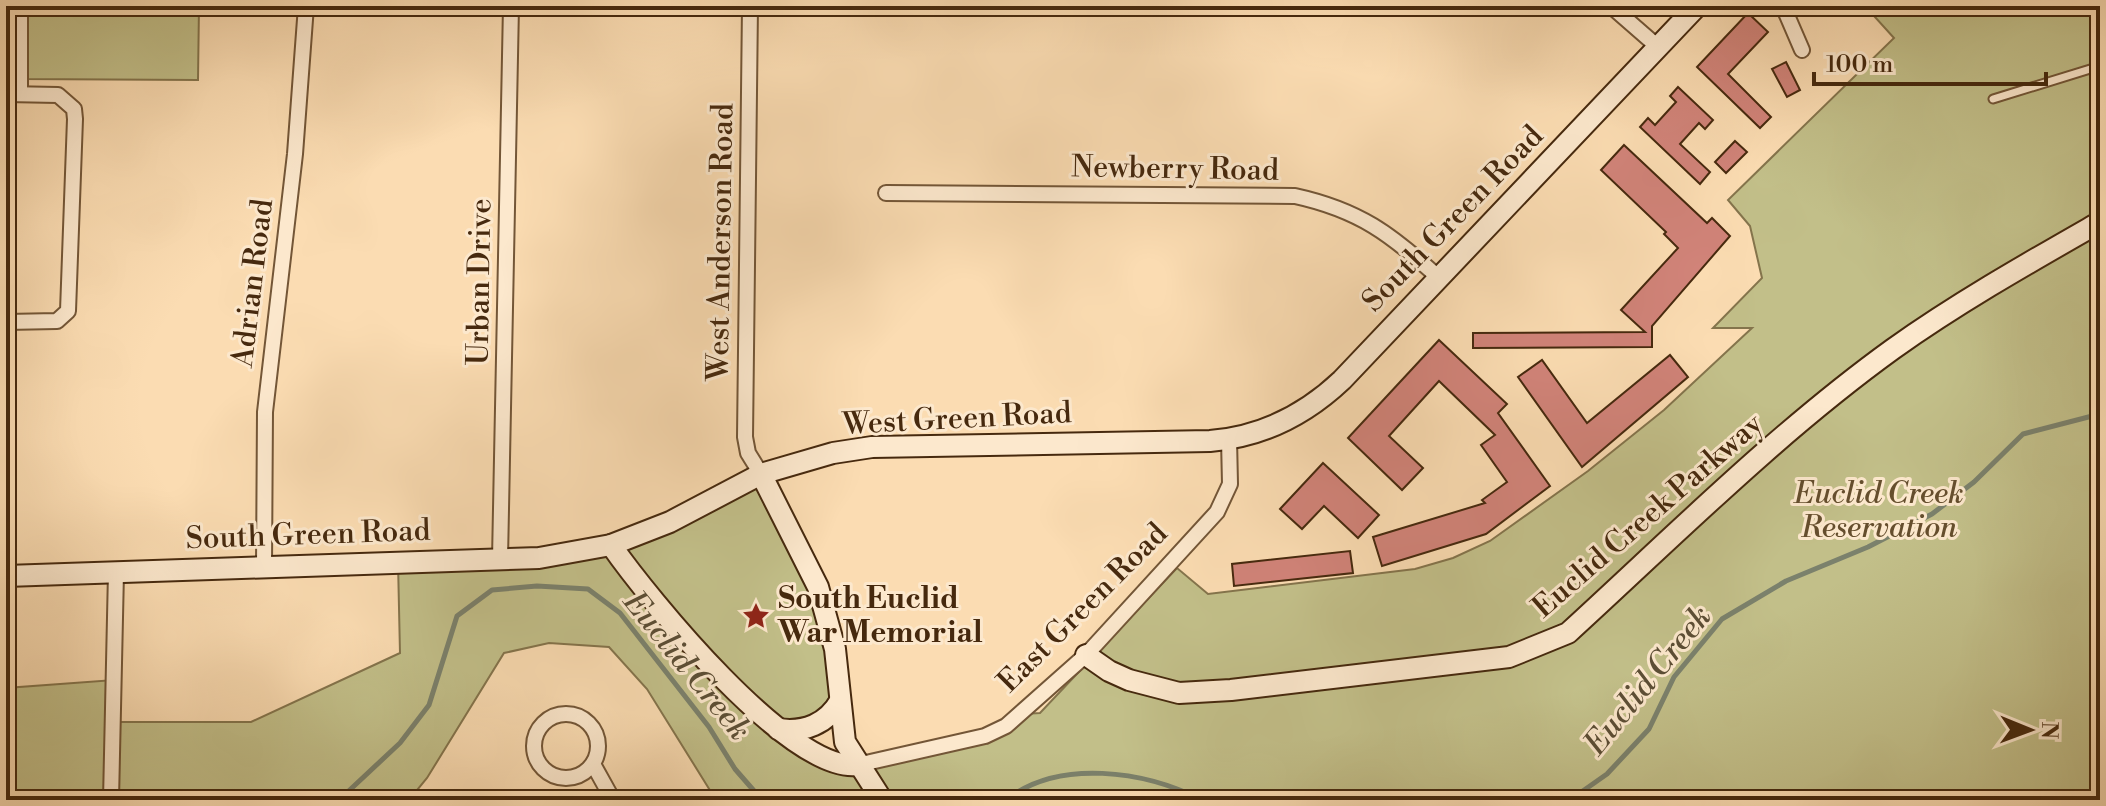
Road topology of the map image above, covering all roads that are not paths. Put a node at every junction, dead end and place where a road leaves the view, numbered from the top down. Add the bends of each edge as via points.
1 (20, 6) edge
2 (306, 6) edge
3 (511, 6) edge
4 (750, 6) edge
5 (1611, 6) edge
6 (1697, 6) edge
7 (1783, 6) edge
8 (1658, 47) junction
9 (1802, 50) dead end
10 (2100, 66) edge
11 (13, 94) edge
12 (1993, 99) dead end
13 (886, 193) dead end
14 (2100, 222) edge
15 (1439, 278) junction
16 (6, 322) edge
17 (1229, 439) junction
18 (761, 474) junction
19 (611, 545) junction
20 (500, 559) junction
21 (264, 567) junction
22 (116, 572) junction
23 (6, 576) edge
24 (1086, 655) junction
25 (840, 701) junction
26 (778, 729) junction
27 (593, 764) junction
28 (857, 765) junction
29 (111, 800) edge
30 (613, 800) edge
31 (882, 800) edge

1 - 11 street
2 - 21 street, Adrian Road via 265,412
3 - 20 street, Urban Drive
4 - 18 street, West Anderson Road via 745,437
5 - 8 street
6 - 8 street, South Green Road
7 - 9 street
8 - 15 street, South Green Road
10 - 12 lane
11 - 16 street via 58,95 74,109 71,299 57,321
13 - 15 street, Newberry Road via 1295,196 1367,220
14 - 24 street, Euclid Creek Parkway via 1892,350 1758,461 1568,633 1535,649 1509,657 1179,693 1129,680
15 - 17 street, South Green Road via 1325,397 1260,432
17 - 18 street, West Green Road via 872,447
17 - 24 street, East Green Road via 1230,484 1224,502
18 - 19 street, West Green Road via 670,522
18 - 25 street via 821,597 835,649
19 - 20 street, South Green Road
19 - 26 street via 734,690
20 - 21 street, South Green Road
21 - 22 street, South Green Road
22 - 23 street, South Green Road
22 - 29 street
24 - 28 street, East Green Road via 1006,726 985,736
25 - 26 street via 826,721
25 - 28 street via 842,730
26 - 28 street via 838,764
27 - 27 street via 597,737 585,720 559,714 541,725 534,753 546,772 567,778
27 - 30 street
28 - 31 street

